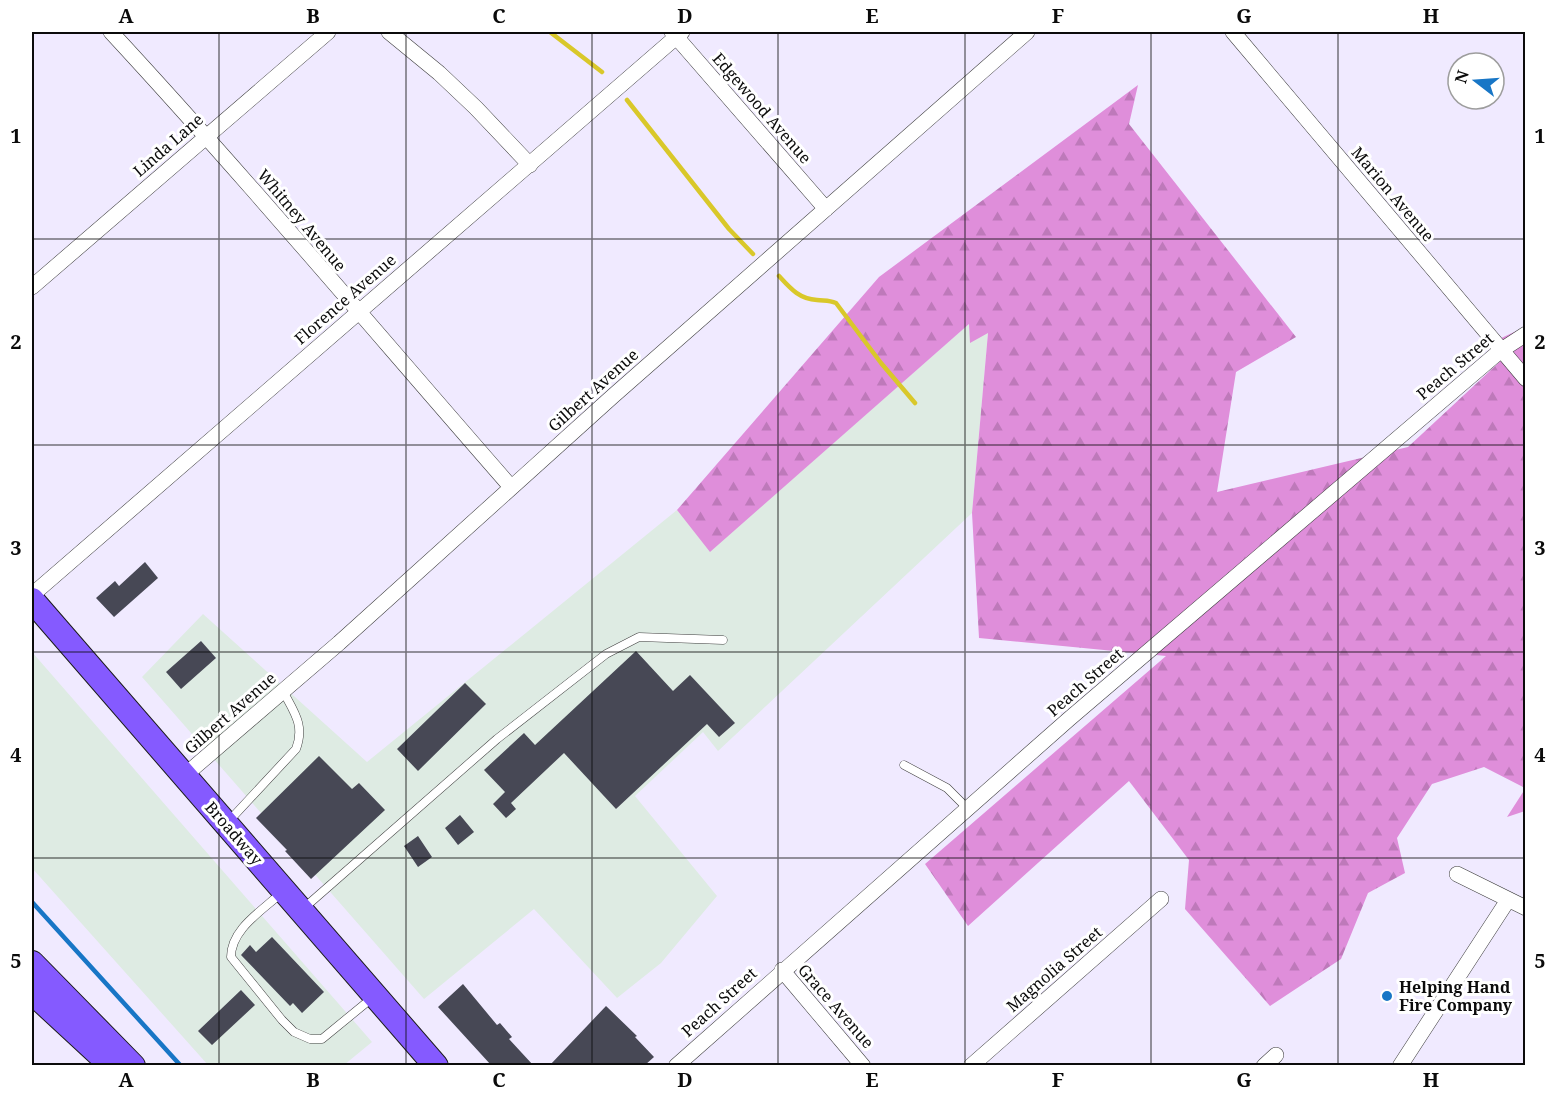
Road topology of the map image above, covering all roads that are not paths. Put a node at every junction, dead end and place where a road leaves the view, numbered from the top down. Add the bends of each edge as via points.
1 (111, 32) edge
2 (328, 32) edge
3 (389, 32) edge
4 (1027, 32) edge
5 (1233, 32) edge
6 (677, 33) edge
7 (207, 136) junction
8 (530, 165) junction
9 (826, 208) junction
10 (32, 287) edge
11 (357, 312) junction
12 (1526, 334) edge
13 (1500, 351) junction
14 (1526, 379) edge
15 (511, 487) junction
16 (32, 595) edge
17 (32, 600) edge
18 (723, 640) dead end
19 (283, 691) junction
20 (904, 765) dead end
21 (184, 776) junction
22 (968, 809) junction
23 (226, 825) junction
24 (1457, 874) dead end
25 (284, 891) junction
26 (1161, 899) dead end
27 (1508, 900) junction
28 (1526, 908) edge
29 (301, 911) junction
30 (32, 963) edge
31 (782, 970) junction
32 (375, 996) junction
33 (35, 998) edge
34 (112, 1065) edge
35 (134, 1065) edge
36 (436, 1065) edge
37 (676, 1065) edge
38 (863, 1065) edge
39 (971, 1065) edge
40 (1400, 1065) edge

1 - 7 street, Whitney Avenue
2 - 7 street, Linda Lane
3 - 8 street via 454,87
4 - 9 street, Gilbert Avenue
5 - 13 street, Marion Avenue
6 - 8 street, Florence Avenue
6 - 9 street, Edgewood Avenue
7 - 10 street, Linda Lane
7 - 11 street, Whitney Avenue
8 - 11 street, Florence Avenue
9 - 15 street, Gilbert Avenue
11 - 15 street, Whitney Avenue
11 - 16 street, Florence Avenue
12 - 13 street, Peach Street
13 - 14 street, Marion Avenue
13 - 22 street, Peach Street
15 - 19 street, Gilbert Avenue
17 - 21 main road, Broadway
18 - 29 lane via 639,637 606,654 497,740
19 - 21 street, Gilbert Avenue
19 - 23 lane via 297,718 301,736 296,748
20 - 22 lane via 947,788
21 - 23 main road, Broadway
22 - 31 street, Peach Street
23 - 25 main road, Broadway
24 - 27 street
25 - 29 main road, Broadway
25 - 32 lane via 237,933 231,947 231,957 282,1020 294,1032 322,1039
26 - 39 street, Magnolia Street
27 - 28 street
27 - 40 street
29 - 32 main road, Broadway
30 - 35 main road
31 - 37 street, Peach Street
31 - 38 street, Grace Avenue
32 - 36 main road, Broadway
33 - 34 main road

